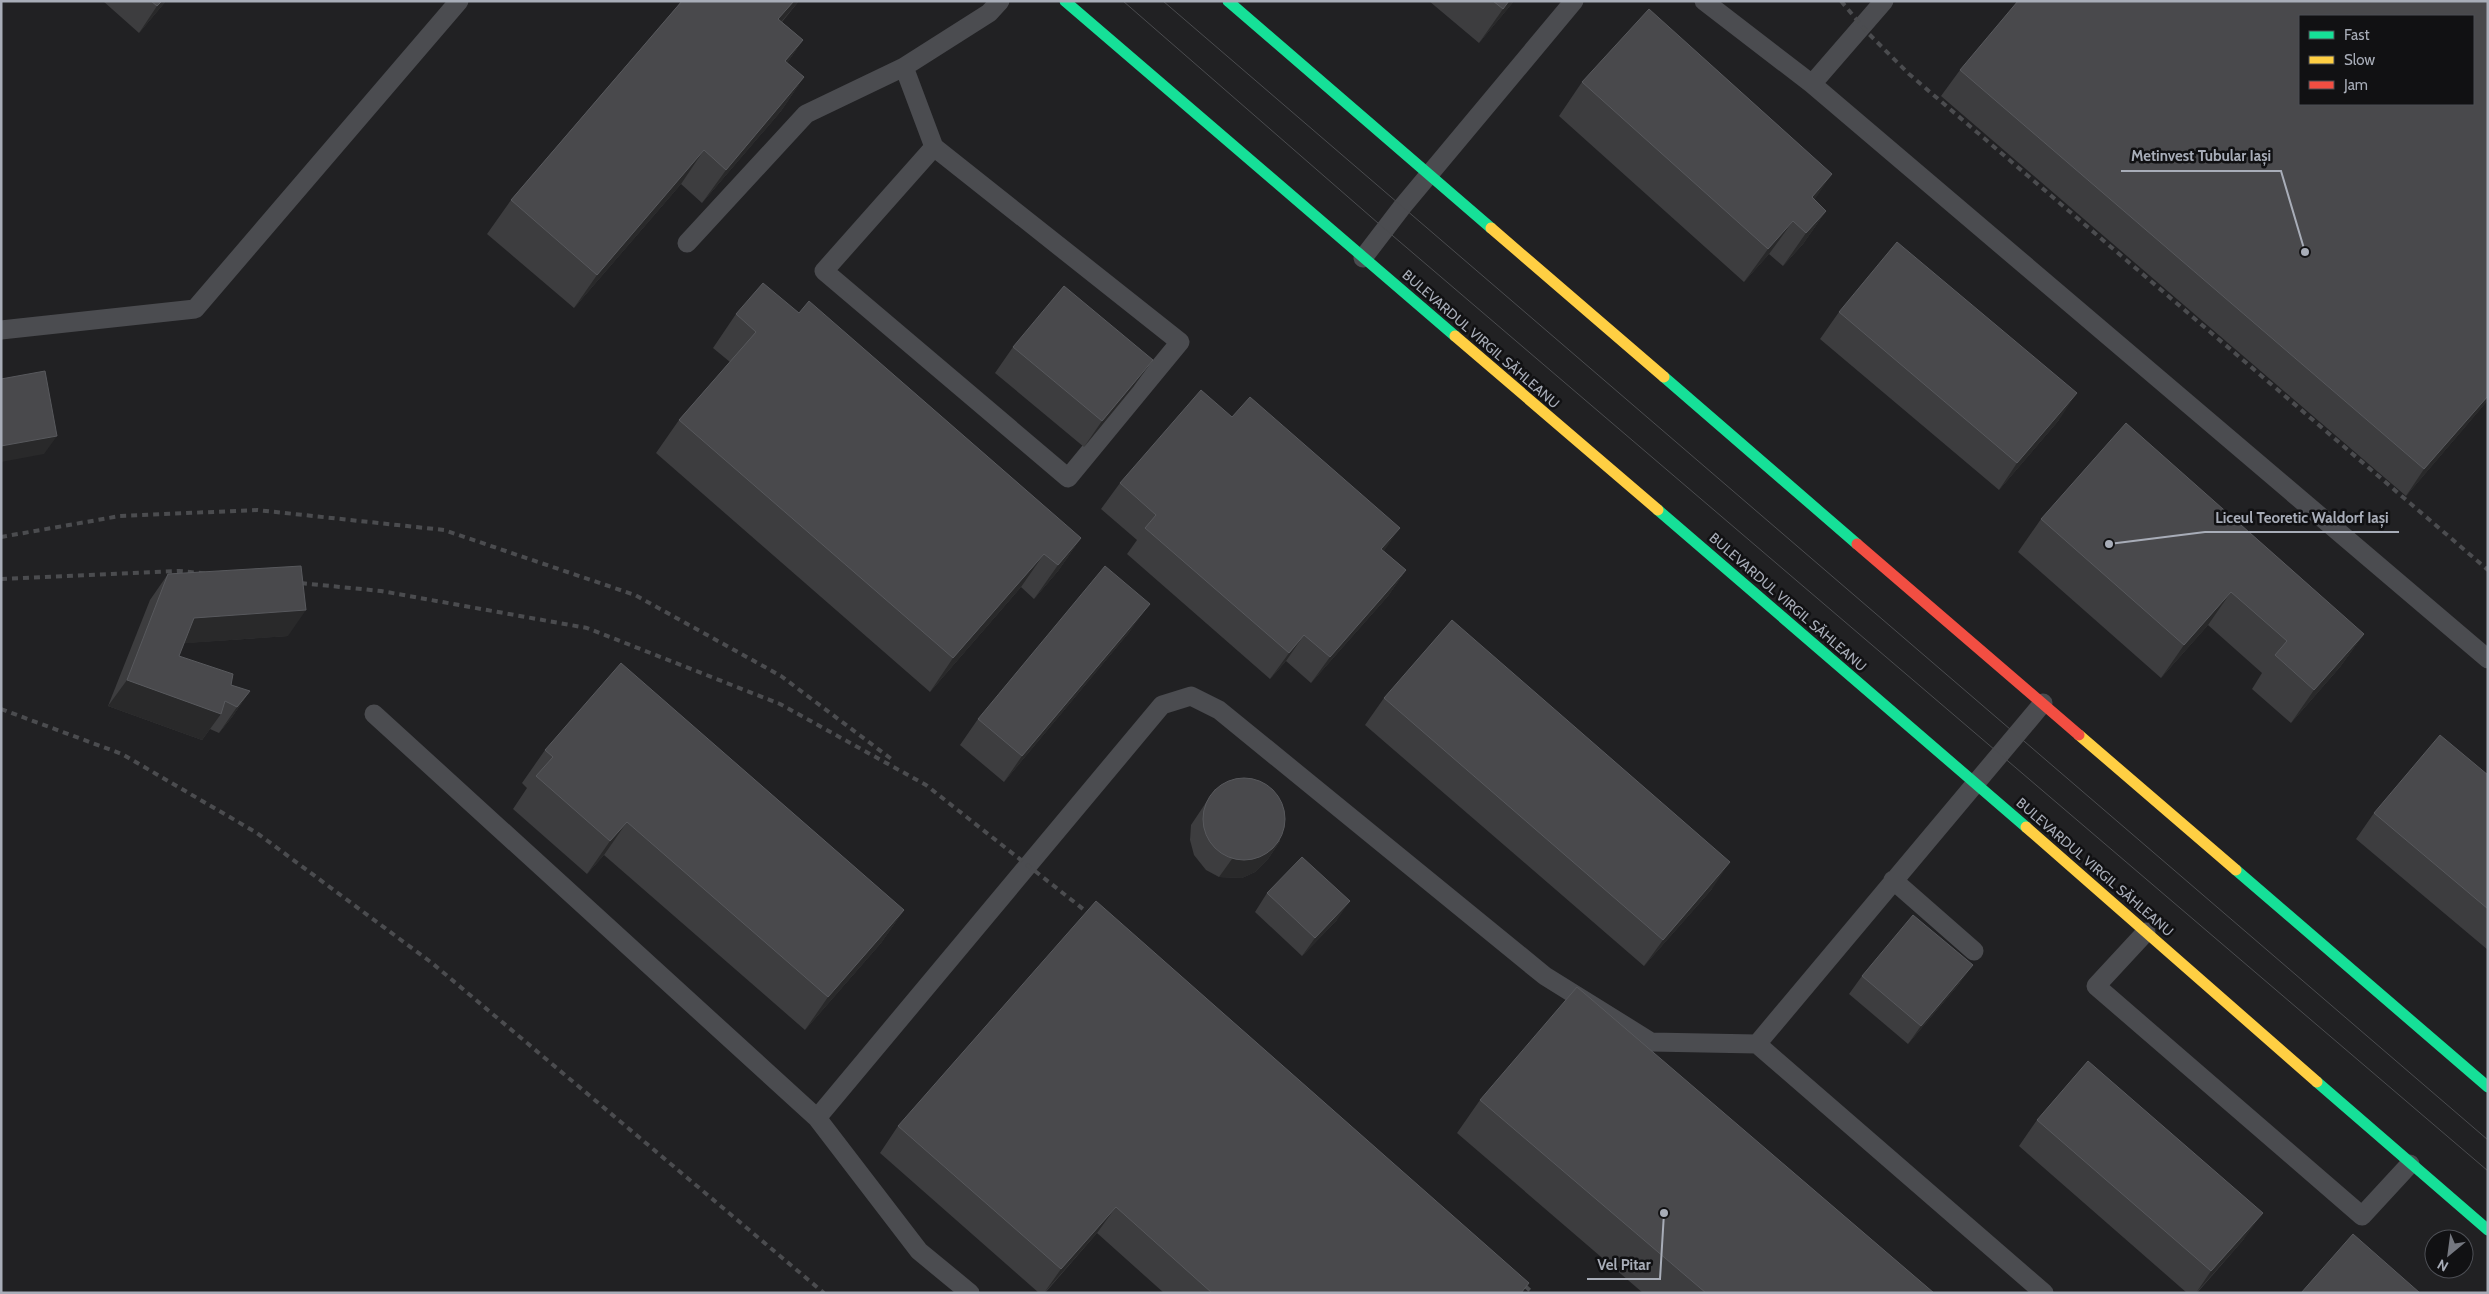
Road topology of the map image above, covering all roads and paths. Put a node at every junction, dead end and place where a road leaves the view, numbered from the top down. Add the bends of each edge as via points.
1 (459, 1) edge
2 (1000, 1) edge
3 (1065, 1) edge
4 (1228, 1) edge
5 (1574, 1) edge
6 (1704, 1) edge
7 (1884, 1) edge
8 (904, 67) junction
9 (1812, 84) junction
10 (934, 147) junction
11 (1430, 174) junction
12 (687, 243) dead end
13 (1363, 258) junction
14 (1, 330) edge
15 (2488, 659) edge
16 (2043, 703) junction
17 (374, 714) dead end
18 (1976, 783) junction
19 (1893, 880) junction
20 (2146, 932) junction
21 (1974, 951) dead end
22 (1757, 1044) junction
23 (2488, 1087) edge
24 (817, 1118) junction
25 (2410, 1164) junction
26 (2488, 1230) edge
27 (970, 1293) edge
28 (2044, 1293) edge

1 - 14 lane via 195,309
2 - 8 lane via 989,13
3 - 13 main road, BULEVARDUL VIRGIL SĂHLEANU
4 - 11 main road
5 - 11 lane
6 - 9 lane
7 - 9 lane
8 - 10 lane
8 - 12 lane via 806,114
9 - 15 lane
10 - 10 lane via 1180,342 1068,478 824,270
11 - 13 lane
11 - 16 main road
13 - 18 main road, BULEVARDUL VIRGIL SĂHLEANU
16 - 18 lane
16 - 23 main road
17 - 24 lane
18 - 19 lane
18 - 20 main road, BULEVARDUL VIRGIL SĂHLEANU
19 - 21 lane
19 - 22 lane
20 - 25 main road, BULEVARDUL VIRGIL SĂHLEANU
20 - 25 lane via 2096,986 2362,1216
22 - 24 lane via 1651,1042 1545,976 1219,710 1191,696 1162,705
22 - 28 lane
24 - 27 lane via 919,1251
25 - 26 main road, BULEVARDUL VIRGIL SĂHLEANU

